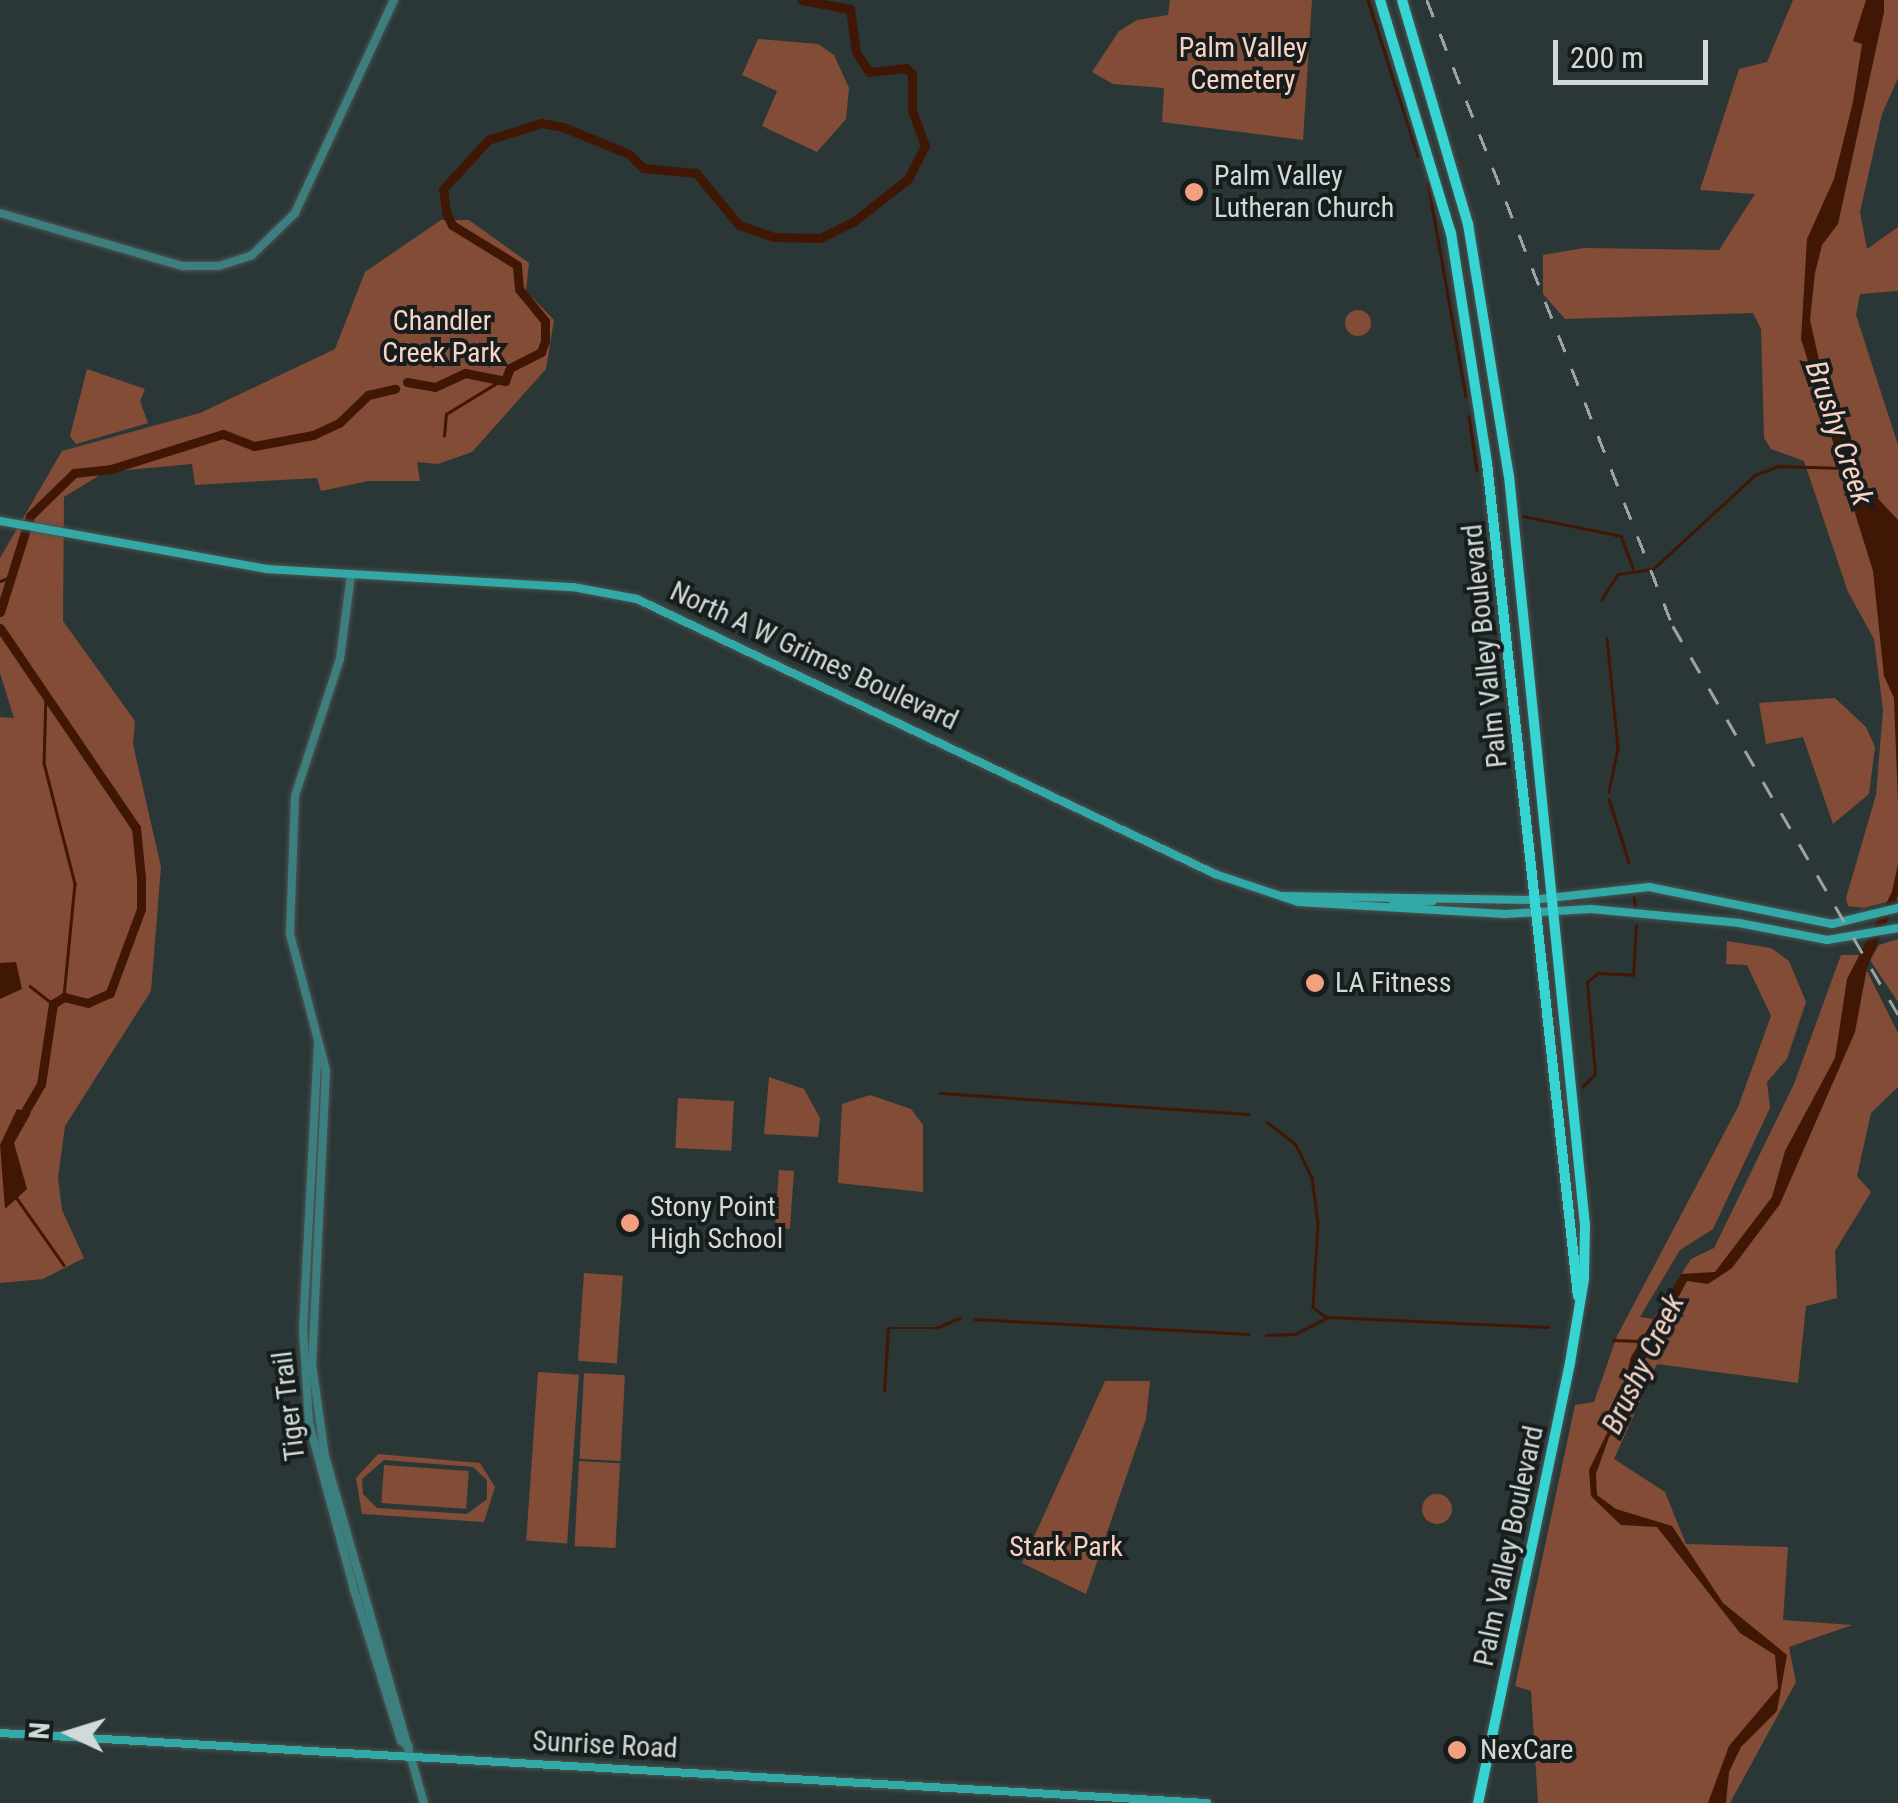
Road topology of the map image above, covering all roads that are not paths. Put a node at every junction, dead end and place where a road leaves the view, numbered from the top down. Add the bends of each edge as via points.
1 (394, 0) edge
2 (1380, 0) edge
3 (1402, 0) edge
4 (0, 213) edge
5 (4, 522) edge
6 (352, 575) junction
7 (1502, 587) junction
8 (1526, 606) junction
9 (1506, 613) junction
10 (1528, 633) junction
11 (1280, 896) junction
12 (1435, 899) junction
13 (1553, 899) junction
14 (1531, 900) junction
15 (1369, 908) junction
16 (1898, 908) edge
17 (1554, 912) junction
18 (1532, 913) junction
19 (1898, 928) edge
20 (1552, 1084) junction
21 (1578, 1152) junction
22 (1578, 1296) junction
23 (0, 1733) edge
24 (410, 1751) junction
25 (424, 1803) edge
26 (1207, 1803) edge
27 (1478, 1803) edge

1 - 4 street via 290,222 252,255 219,266 183,266
2 - 7 highway, Palm Valley Boulevard via 1451,233
3 - 8 highway, Palm Valley Boulevard via 1468,224
5 - 6 main road, North A W Grimes Boulevard via 191,560
6 - 11 main road, North A W Grimes Boulevard via 594,589 667,609 1215,874
6 - 24 street, Tiger Trail via 340,658 294,796 290,934 326,1088 312,1329 315,1397 325,1456
7 - 8 highway via 1513,603
7 - 9 highway, Palm Valley Boulevard
8 - 10 highway, Palm Valley Boulevard
9 - 10 highway
9 - 14 highway, Palm Valley Boulevard
10 - 13 highway, Palm Valley Boulevard
11 - 12 main road, North A W Grimes Boulevard
11 - 15 main road, North A W Grimes Boulevard
12 - 14 main road, North A W Grimes Boulevard
12 - 15 main road
13 - 14 main road, North A W Grimes Boulevard
13 - 16 main road, North A W Grimes Boulevard via 1649,887 1794,920 1840,923
13 - 17 highway, Palm Valley Boulevard
14 - 18 highway, Palm Valley Boulevard
15 - 18 main road, North A W Grimes Boulevard
17 - 18 main road, North A W Grimes Boulevard
17 - 19 main road, North A W Grimes Boulevard via 1740,923 1828,940
17 - 21 highway, Palm Valley Boulevard
18 - 20 highway, Palm Valley Boulevard
20 - 21 highway via 1566,1142
20 - 22 highway, Palm Valley Boulevard
21 - 22 highway, Palm Valley Boulevard via 1585,1257
22 - 27 highway, Palm Valley Boulevard
23 - 24 main road, Sunrise Road
24 - 25 street, Tiger Trail
24 - 26 main road, Sunrise Road

